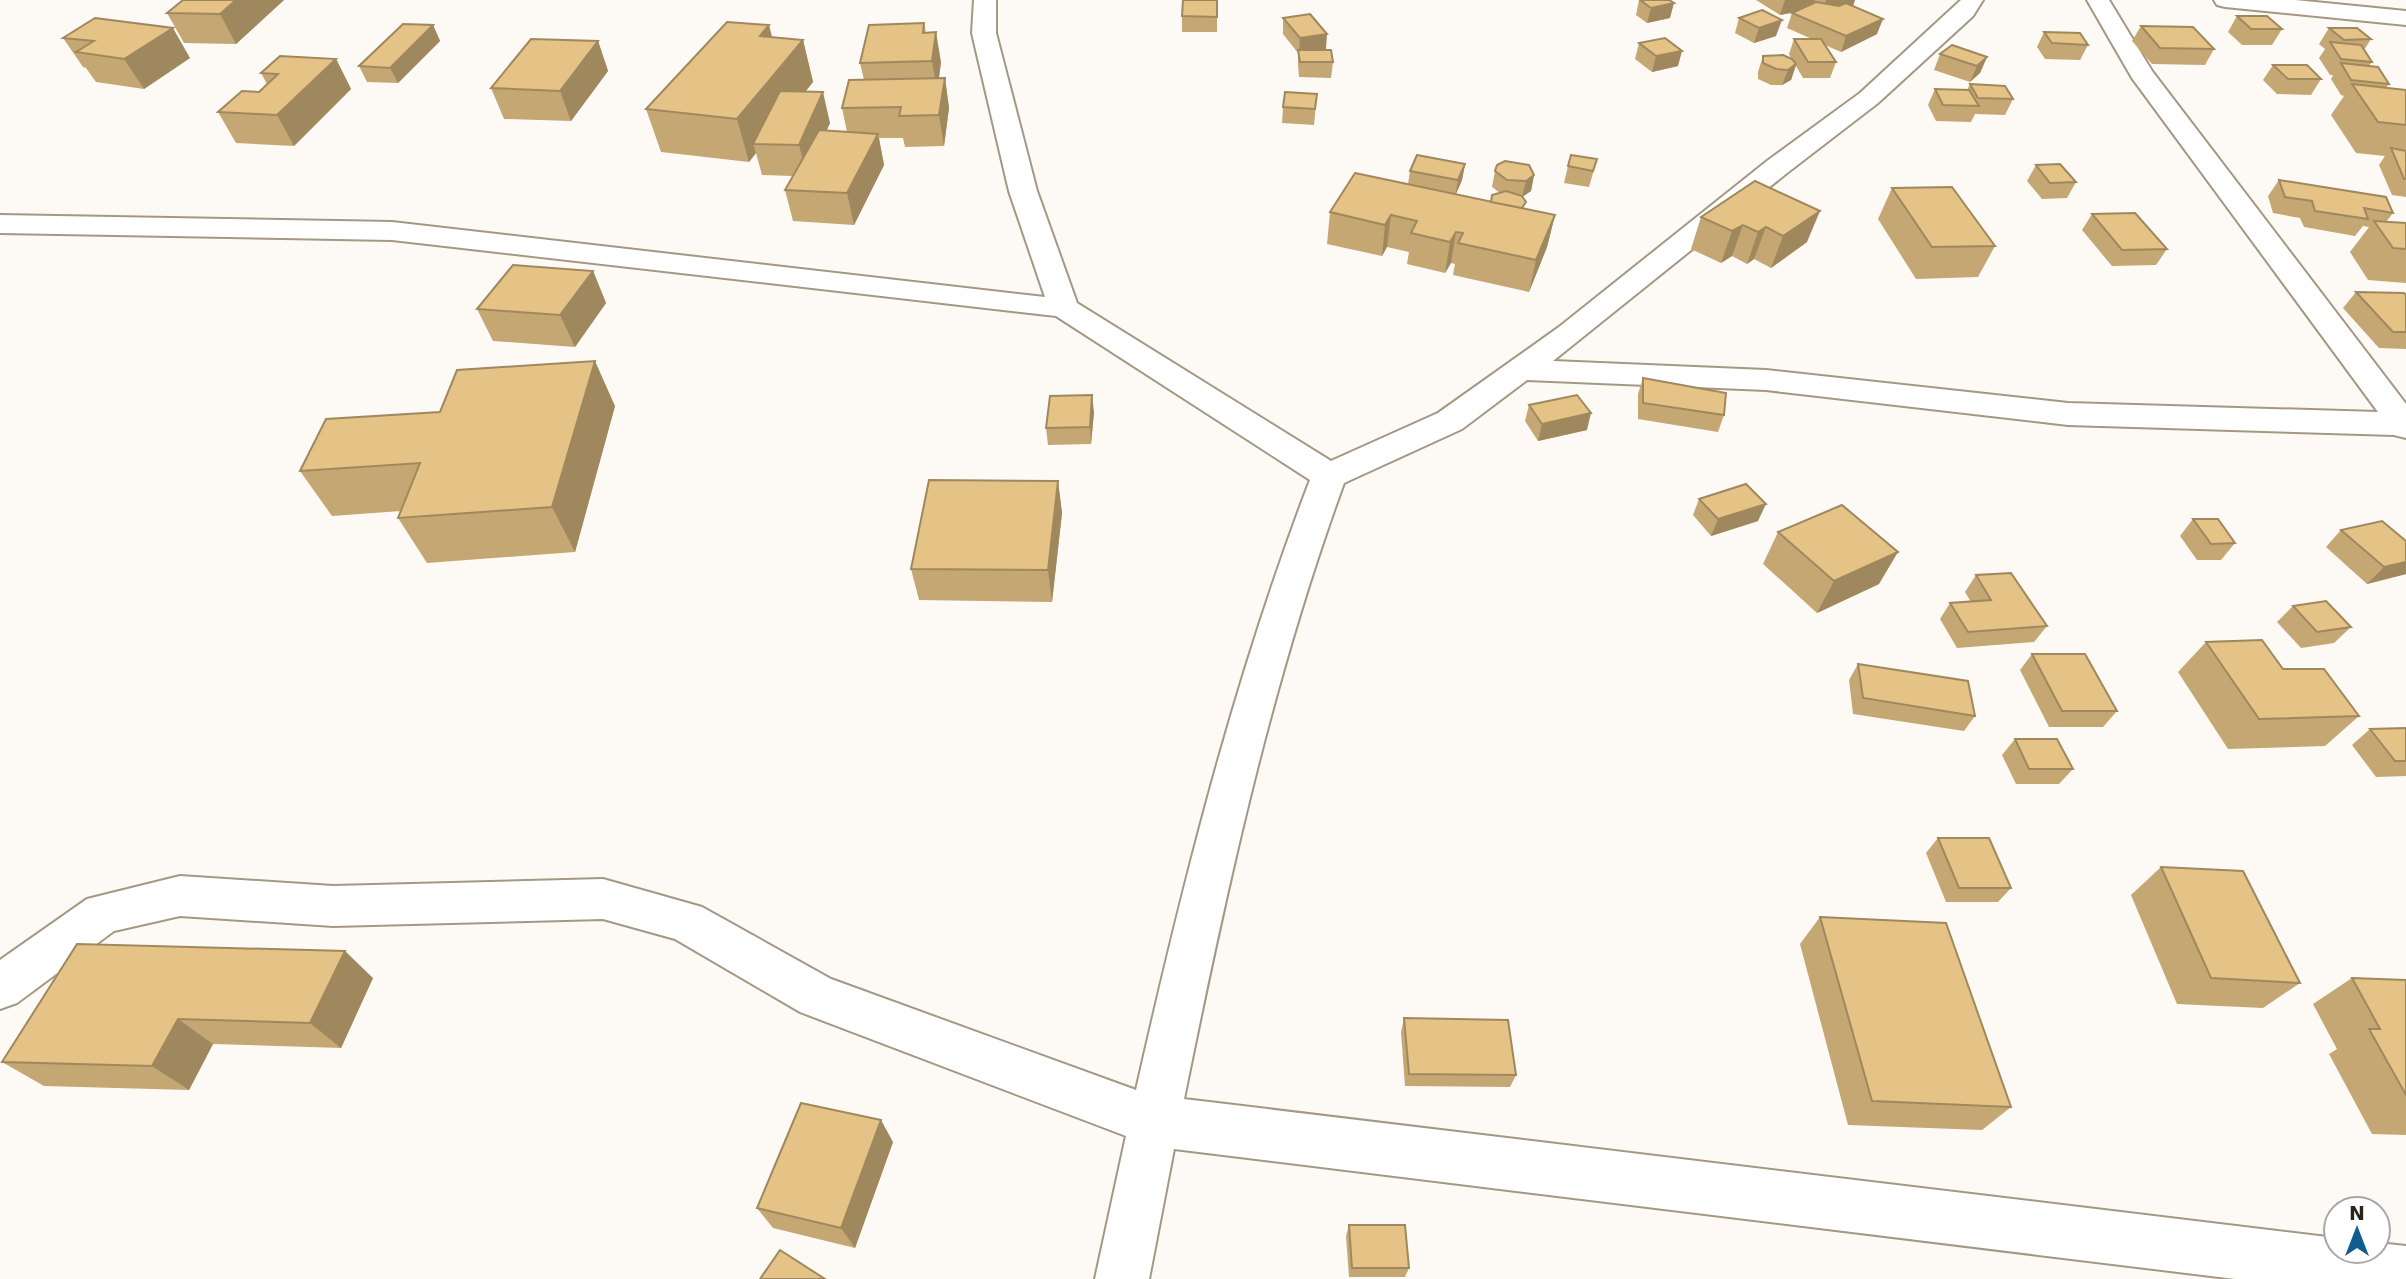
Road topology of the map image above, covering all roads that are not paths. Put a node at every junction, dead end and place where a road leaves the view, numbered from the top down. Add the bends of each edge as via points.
1 (985, 0) edge
2 (1972, 0) edge
3 (2098, 0) edge
4 (2225, 0) edge
5 (2406, 18) edge
6 (0, 224) edge
7 (1064, 308) junction
8 (1520, 370) junction
9 (2404, 425) edge
10 (1329, 476) junction
11 (0, 987) edge
12 (1154, 1121) junction
13 (2406, 1273) edge
14 (1122, 1279) edge

1 - 7 street via 984,33 1023,191
2 - 8 street via 1869,98
3 - 9 street via 2141,73
4 - 5 street
6 - 7 street via 391,231
7 - 10 street
8 - 9 street via 1766,380 2068,414
8 - 10 street via 1450,421
10 - 12 street via 1287,587 1234,770
11 - 12 street via 103,913 180,896 333,906 603,899 686,921 817,996
12 - 13 street
12 - 14 street

